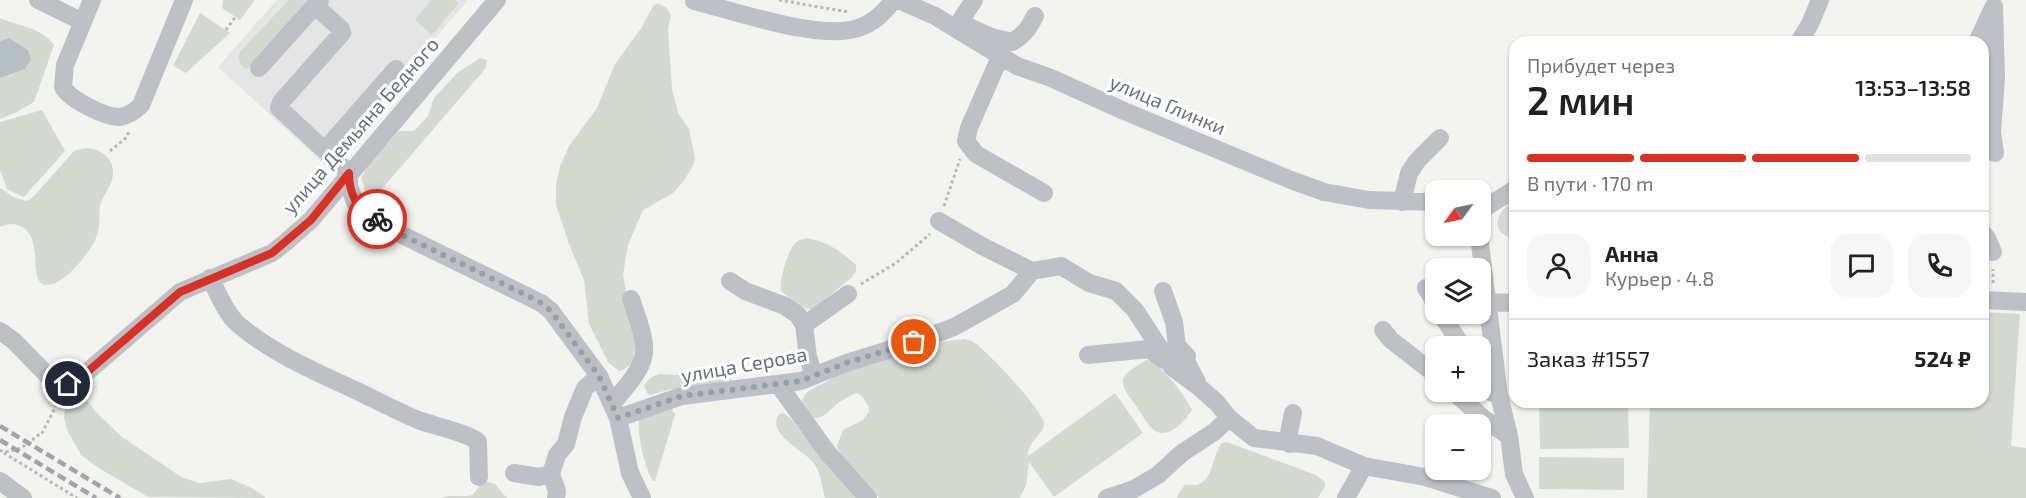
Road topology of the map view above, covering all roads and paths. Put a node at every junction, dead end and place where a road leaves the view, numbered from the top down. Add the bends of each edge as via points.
1 (38, 0) edge
2 (92, 0) edge
3 (184, 0) edge
4 (779, 0) edge
5 (894, 0) edge
6 (899, 0) edge
7 (974, 0) edge
8 (1820, 0) edge
9 (694, 1) edge
10 (318, 3) edge
11 (1996, 3) edge
12 (486, 4) edge
13 (236, 16) dead end
14 (1035, 16) dead end
15 (879, 18) junction
16 (83, 22) junction
17 (957, 26) junction
18 (226, 30) dead end
19 (1803, 36) edge
20 (1980, 36) edge
21 (1000, 57) junction
22 (259, 68) dead end
23 (396, 69) dead end
24 (127, 137) dead end
25 (1440, 138) dead end
26 (966, 141) junction
27 (110, 150) dead end
28 (325, 150) junction
29 (1995, 153) dead end
30 (349, 173) junction
31 (1044, 193) dead end
32 (1509, 193) edge
33 (1402, 202) junction
34 (1425, 202) edge
35 (1491, 204) edge
36 (939, 221) junction
37 (1989, 243) edge
38 (1993, 252) joint
39 (1032, 271) junction
40 (210, 278) junction
41 (730, 281) dead end
42 (1989, 290) edge
43 (1163, 291) dead end
44 (848, 294) joint
45 (631, 299) dead end
46 (1989, 300) edge
47 (1491, 302) edge
48 (2026, 302) edge
49 (1509, 303) edge
50 (1490, 324) edge
51 (804, 325) junction
52 (1383, 330) dead end
53 (0, 331) edge
54 (1088, 355) dead end
55 (1425, 366) edge
56 (1172, 367) junction
57 (599, 376) junction
58 (814, 376) junction
59 (778, 384) junction
60 (66, 385) junction
61 (1199, 387) junction
62 (1491, 391) edge
63 (1498, 394) junction
64 (1466, 402) edge
65 (615, 411) junction
66 (1293, 413) dead end
67 (1229, 418) junction
68 (1509, 436) junction
69 (1290, 444) junction
70 (1, 451) edge
71 (1364, 466) junction
72 (514, 473) dead end
73 (551, 474) junction
74 (479, 477) dead end
75 (0, 482) edge
76 (1486, 497) edge
77 (22, 498) edge
78 (77, 498) edge
79 (556, 498) edge
80 (642, 498) edge
81 (868, 498) edge
82 (1107, 498) edge
83 (1346, 498) edge
84 (1525, 498) edge

1 - 16 street
2 - 16 street
3 - 16 street via 141,105 119,117 70,97 63,87 65,65
4 - 15 path
5 - 15 street
6 - 17 street, улица Глинки
7 - 17 street
8 - 19 street
9 - 15 street via 805,29 856,29
10 - 22 street
10 - 28 street via 342,33 279,108
11 - 20 street
11 - 29 street via 1992,132
12 - 30 street, улица Демьяна Бедного
13 - 18 path
14 - 17 street via 1022,36 1012,42
17 - 21 street, улица Глинки
21 - 26 street
21 - 33 street, улица Глинки via 1324,192
23 - 28 street
24 - 27 path
25 - 33 street via 1410,173
26 - 31 street via 976,154
26 - 36 path
28 - 30 street
30 - 40 street, улица Демьяна Бедного via 311,220 272,253
30 - 57 street via 355,202 367,214 541,303
32 - 35 street
33 - 34 street, улица Глинки
36 - 39 street
36 - 44 path via 909,254
37 - 38 street
38 - 42 path
39 - 56 street via 1061,266 1089,283 1116,291 1135,310
39 - 58 street, улица Серова via 1013,294 954,327
40 - 60 street, улица Демьяна Бедного via 174,296 86,373
40 - 74 street via 237,324 273,349 414,418 473,436 478,442
41 - 51 street via 785,306
43 - 61 street via 1174,322 1177,346 1186,356
44 - 51 street
45 - 65 street via 642,332 644,362
46 - 48 street
47 - 49 street
50 - 63 street
51 - 58 street
52 - 55 street
53 - 60 street via 52,380
54 - 56 street via 1149,349
56 - 61 street
57 - 65 street
57 - 73 street via 585,388
58 - 59 street, улица Серова
59 - 65 street, улица Серова via 682,396
59 - 81 street via 827,452
60 - 70 path via 41,435 17,451
61 - 67 street
62 - 63 street
63 - 68 street
64 - 68 street
65 - 80 street via 630,473
66 - 69 street
67 - 69 street via 1254,438
67 - 82 street via 1158,475
68 - 84 street via 1514,474
69 - 71 street via 1317,446
70 - 78 path
71 - 76 street via 1425,477
71 - 83 street
72 - 73 street via 538,477
73 - 79 street
75 - 77 street

